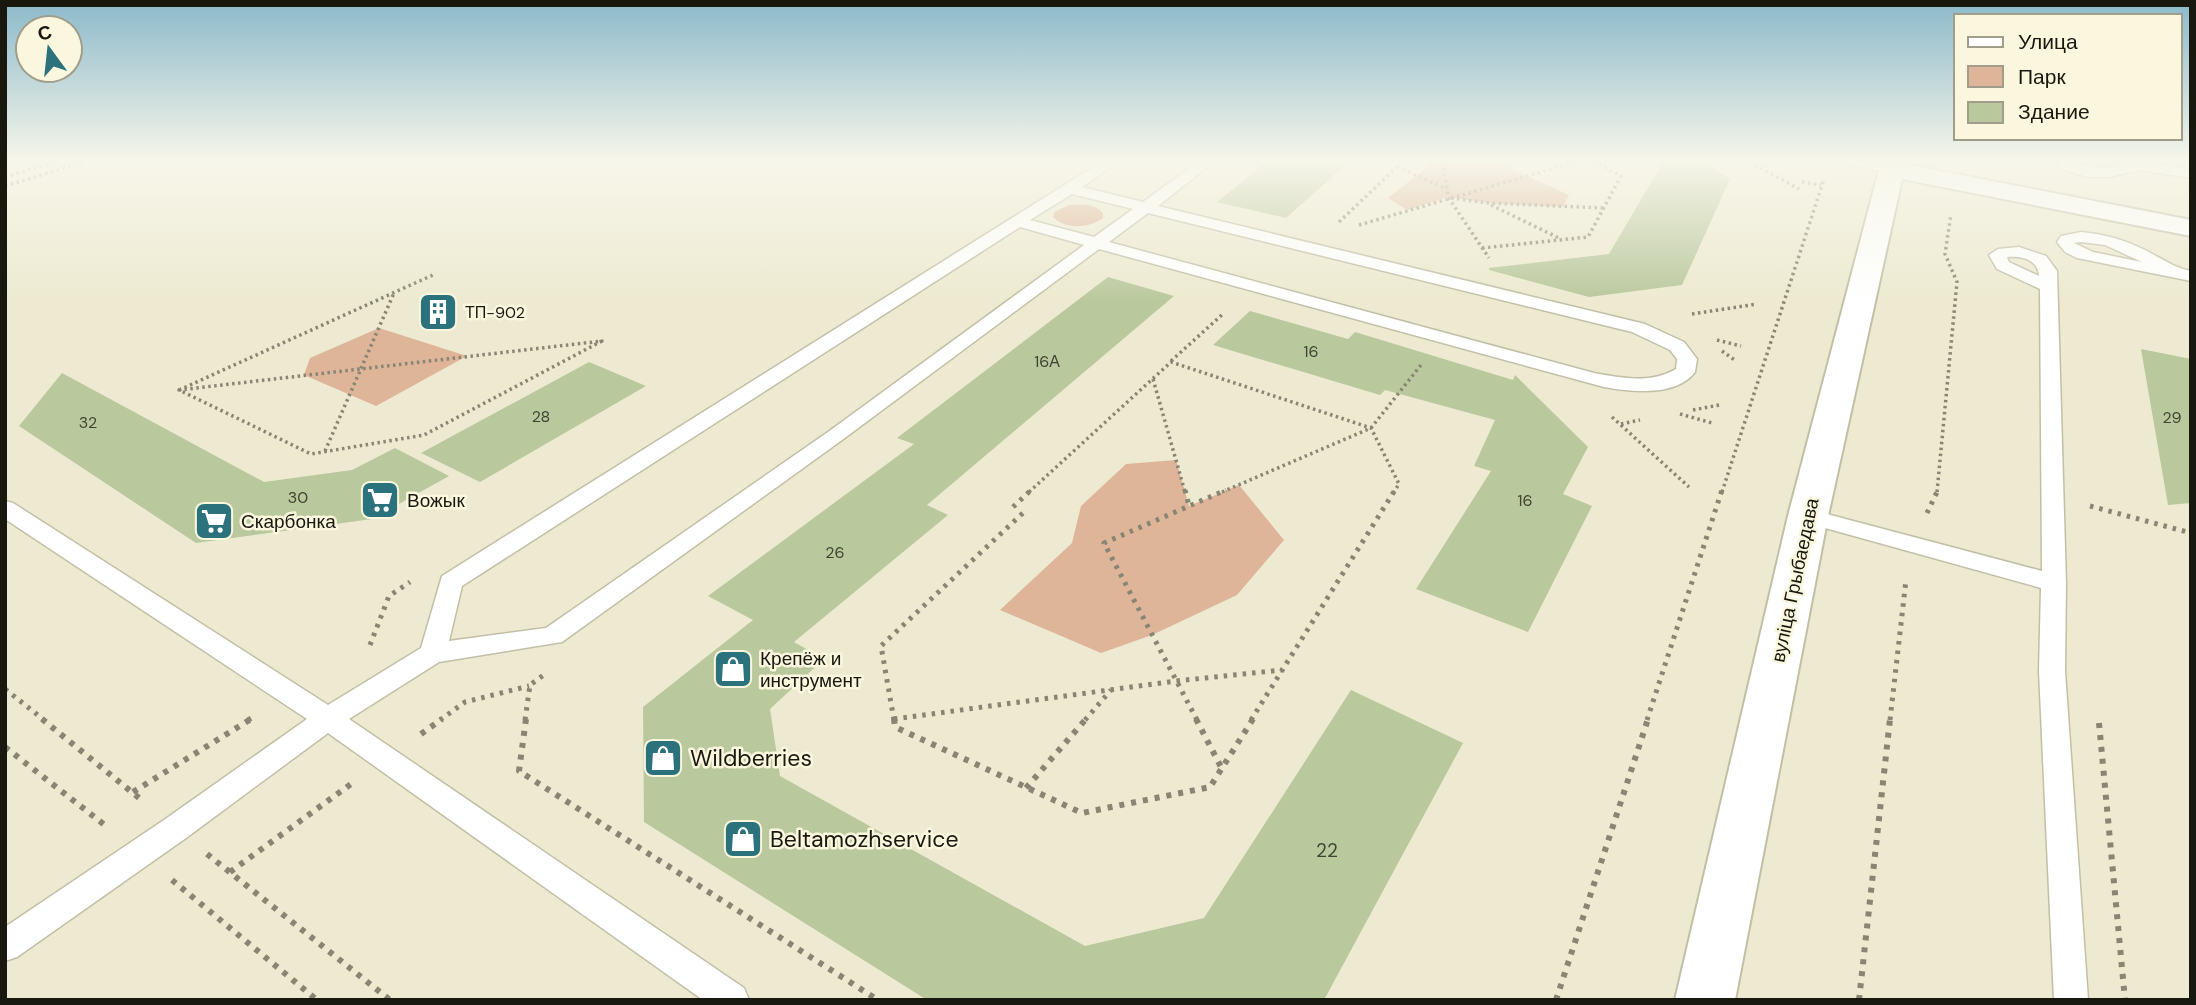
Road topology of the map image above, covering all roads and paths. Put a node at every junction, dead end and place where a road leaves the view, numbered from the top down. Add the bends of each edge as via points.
1 (1040, 209) edge
2 (1145, 209) edge
3 (1157, 209) edge
4 (1353, 209) edge
5 (1414, 209) edge
6 (1456, 209) edge
7 (1498, 209) edge
8 (1604, 209) edge
9 (1813, 209) edge
10 (1871, 209) edge
11 (1951, 209) dead end
12 (2090, 209) edge
13 (2156, 209) edge
14 (2191, 215) edge
15 (1019, 222) junction
16 (2191, 228) edge
17 (1562, 240) junction
18 (1319, 242) junction
19 (1098, 243) junction
20 (1482, 248) junction
21 (435, 274) dead end
22 (2182, 275) edge
23 (1254, 286) junction
24 (2047, 286) dead end
25 (1480, 289) junction
26 (395, 292) junction
27 (1757, 304) dead end
28 (1688, 314) dead end
29 (1443, 337) junction
30 (1171, 362) junction
31 (361, 368) junction
32 (1153, 378) junction
33 (179, 390) junction
34 (1603, 409) dead end
35 (1371, 428) junction
36 (324, 452) junction
37 (1689, 487) dead end
38 (1189, 506) junction
39 (1013, 507) dead end
40 (5, 508) edge
41 (1025, 511) dead end
42 (1808, 516) junction
43 (2088, 517) dead end
44 (2191, 533) edge
45 (1909, 545) junction
46 (2054, 583) junction
47 (433, 653) junction
48 (552, 669) dead end
49 (1283, 670) junction
50 (1176, 681) junction
51 (1111, 690) junction
52 (2098, 712) dead end
53 (327, 719) junction
54 (894, 719) junction
55 (1222, 768) junction
56 (1026, 788) junction
57 (5, 946) edge
58 (732, 1000) edge
59 (878, 1000) edge
60 (1556, 1000) edge
61 (1705, 1000) edge
62 (1860, 1000) edge
63 (2071, 1000) edge
64 (2125, 1000) edge

1 - 15 lane
2 - 19 lane
3 - 18 lane
4 - 18 path
5 - 18 path
6 - 20 path
7 - 17 path
8 - 17 path via 1588,237
9 - 60 path
10 - 42 street, вуліца Грыбаедава
11 - 45 path via 1945,254 1957,282 1939,488
12 - 16 street
13 - 14 street
15 - 19 lane
15 - 47 lane via 451,582
17 - 20 path
18 - 25 lane
19 - 23 lane
19 - 47 lane via 553,636
20 - 25 path via 1496,270
21 - 26 path
22 - 22 lane via 2084,255 2065,242 2083,237 2108,241
23 - 29 lane
23 - 30 path
24 - 46 lane
25 - 29 lane via 1660,336 1687,359 1685,372 1671,382 1620,384
26 - 31 path
26 - 33 path
27 - 28 path
29 - 35 path
30 - 32 path
30 - 35 path
31 - 33 path
31 - 36 path
31 - 36 path via 602,341 424,435
32 - 38 path
32 - 39 path
33 - 36 path via 311,454
34 - 37 path
35 - 38 path
35 - 49 path via 1399,484
38 - 50 path via 1104,543
40 - 53 lane
41 - 54 path via 881,646
42 - 45 lane
42 - 61 street, вуліца Грыбаедава
43 - 44 path via 2087,505
45 - 46 lane
45 - 62 path
46 - 63 lane via 2052,671
47 - 53 lane
48 - 59 path via 530,685 519,771
49 - 50 path
49 - 55 path
50 - 51 path
50 - 55 path
51 - 54 path
51 - 56 path
52 - 64 path
53 - 57 lane
53 - 58 lane
54 - 56 path via 895,727
55 - 56 path via 1209,787 1082,813

